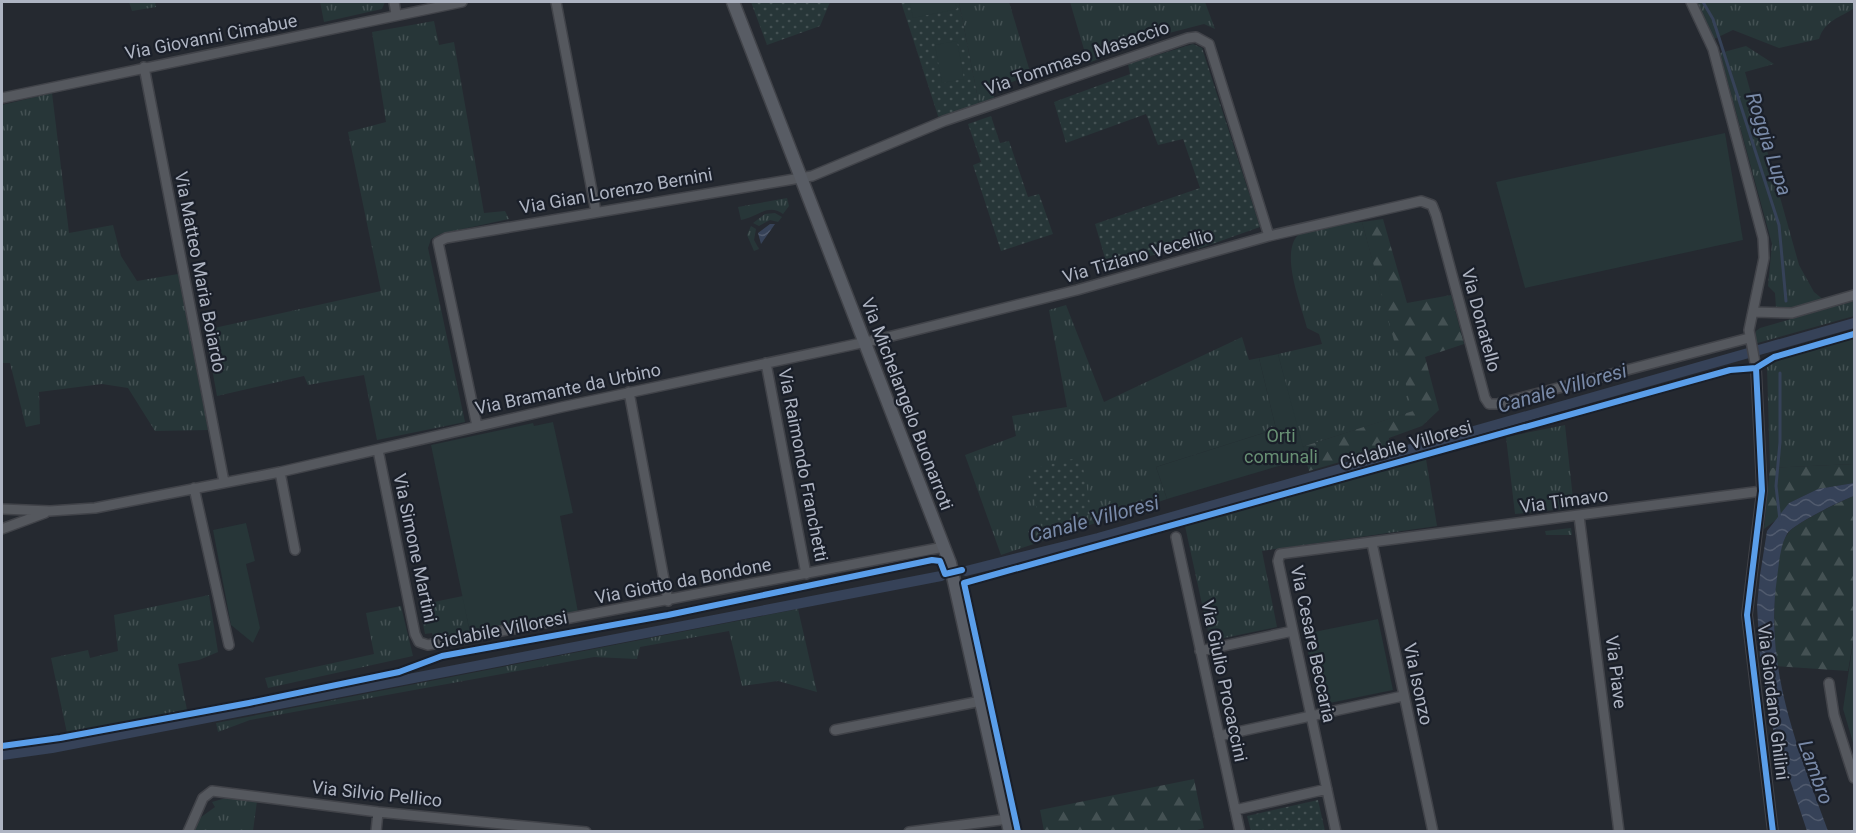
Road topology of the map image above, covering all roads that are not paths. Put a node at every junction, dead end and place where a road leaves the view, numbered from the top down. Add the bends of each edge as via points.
1 (394, 2) edge
2 (462, 2) edge
3 (556, 2) edge
4 (733, 2) edge
5 (1691, 2) edge
6 (396, 14) junction
7 (144, 67) junction
8 (2, 98) edge
9 (802, 178) junction
10 (1421, 201) joint
11 (596, 212) junction
12 (1269, 236) junction
13 (1854, 295) edge
14 (1753, 312) junction
15 (864, 343) junction
16 (1750, 343) junction
17 (766, 363) junction
18 (629, 392) junction
19 (477, 426) junction
20 (378, 450) junction
21 (279, 472) junction
22 (224, 482) junction
23 (194, 488) junction
24 (1762, 491) junction
25 (2, 509) edge
26 (50, 512) junction
27 (1579, 516) junction
28 (2, 529) edge
29 (1176, 537) dead end
30 (1372, 543) junction
31 (944, 547) junction
32 (295, 550) dead end
33 (806, 574) junction
34 (668, 602) junction
35 (1293, 631) junction
36 (229, 645) dead end
37 (428, 645) joint
38 (1200, 651) junction
39 (1830, 683) dead end
40 (1403, 696) junction
41 (981, 701) junction
42 (1311, 716) junction
43 (835, 730) dead end
44 (1219, 736) junction
45 (1854, 777) edge
46 (1327, 789) junction
47 (1235, 810) junction
48 (378, 812) junction
49 (1009, 825) edge
50 (505, 828) edge
51 (188, 831) edge
52 (376, 831) edge
53 (586, 831) edge
54 (909, 831) edge
55 (1240, 831) edge
56 (1336, 831) edge
57 (1433, 831) edge
58 (1619, 831) edge
59 (1773, 831) edge

1 - 6 street
2 - 6 street, Via Giovanni Cimabue
3 - 11 street
4 - 9 street, Via Michelangelo Buonarroti
5 - 14 street via 1713,49 1759,217 1764,258
6 - 7 street, Via Giovanni Cimabue
7 - 8 street, Via Giovanni Cimabue
7 - 22 street, Via Matteo Maria Boiardo
9 - 11 street, Via Gian Lorenzo Bernini
9 - 12 street, Via Tommaso Masaccio via 944,121 1196,37 1209,44
9 - 15 street, Via Michelangelo Buonarroti
10 - 12 street, Via Tiziano Vecellio
10 - 16 street, Via Donatello via 1432,205 1436,215 1489,404
11 - 19 street, Via Gian Lorenzo Bernini via 438,242
12 - 15 street, Via Tiziano Vecellio via 1067,293
13 - 14 street via 1792,313
14 - 16 street
15 - 17 street, Via Bramante da Urbino
15 - 31 street, Via Michelangelo Buonarroti
16 - 24 street, Via Giordano Ghilini via 1755,362
17 - 18 street, Via Bramante da Urbino
17 - 33 street, Via Raimondo Franchetti
18 - 19 street, Via Bramante da Urbino
18 - 34 street
19 - 20 street, Via Bramante da Urbino
20 - 21 street, Via Bramante da Urbino
20 - 37 street, Via Simone Martini via 415,634 419,642
21 - 22 street, Via Bramante da Urbino
21 - 32 street
22 - 23 street, Via Bramante da Urbino
23 - 26 street, Via Bramante da Urbino via 95,508
23 - 36 street
24 - 27 street, Via Timavo
24 - 59 street, Via Giordano Ghilini via 1747,615
25 - 26 street, Via Bramante da Urbino
26 - 28 street, Via Bramante da Urbino
27 - 30 street, Via Timavo
27 - 58 street, Via Piave
29 - 38 street, Via Giulio Procaccini
30 - 35 street, Via Cesare Beccaria via 1288,550 1280,554 1278,561
30 - 40 street, Via Isonzo
31 - 33 street, Via Giotto da Bondone
31 - 41 street, Via Michelangelo Buonarroti
33 - 34 street, Via Giotto da Bondone
34 - 37 street, Via Giotto da Bondone
35 - 38 street
35 - 42 street, Via Cesare Beccaria
38 - 44 street, Via Giulio Procaccini
39 - 45 street via 1834,715
40 - 42 street
40 - 57 street, Via Isonzo
41 - 43 street
41 - 49 street, Via Michelangelo Buonarroti
42 - 44 street
42 - 46 street, Via Cesare Beccaria
44 - 47 street, Via Giulio Procaccini
46 - 47 street
46 - 56 street, Via Cesare Beccaria
47 - 55 street, Via Giulio Procaccini
48 - 50 street, Via Silvio Pellico
48 - 51 street, Via Silvio Pellico via 212,791 203,798
48 - 52 street
49 - 54 street
50 - 53 street, Via Silvio Pellico

